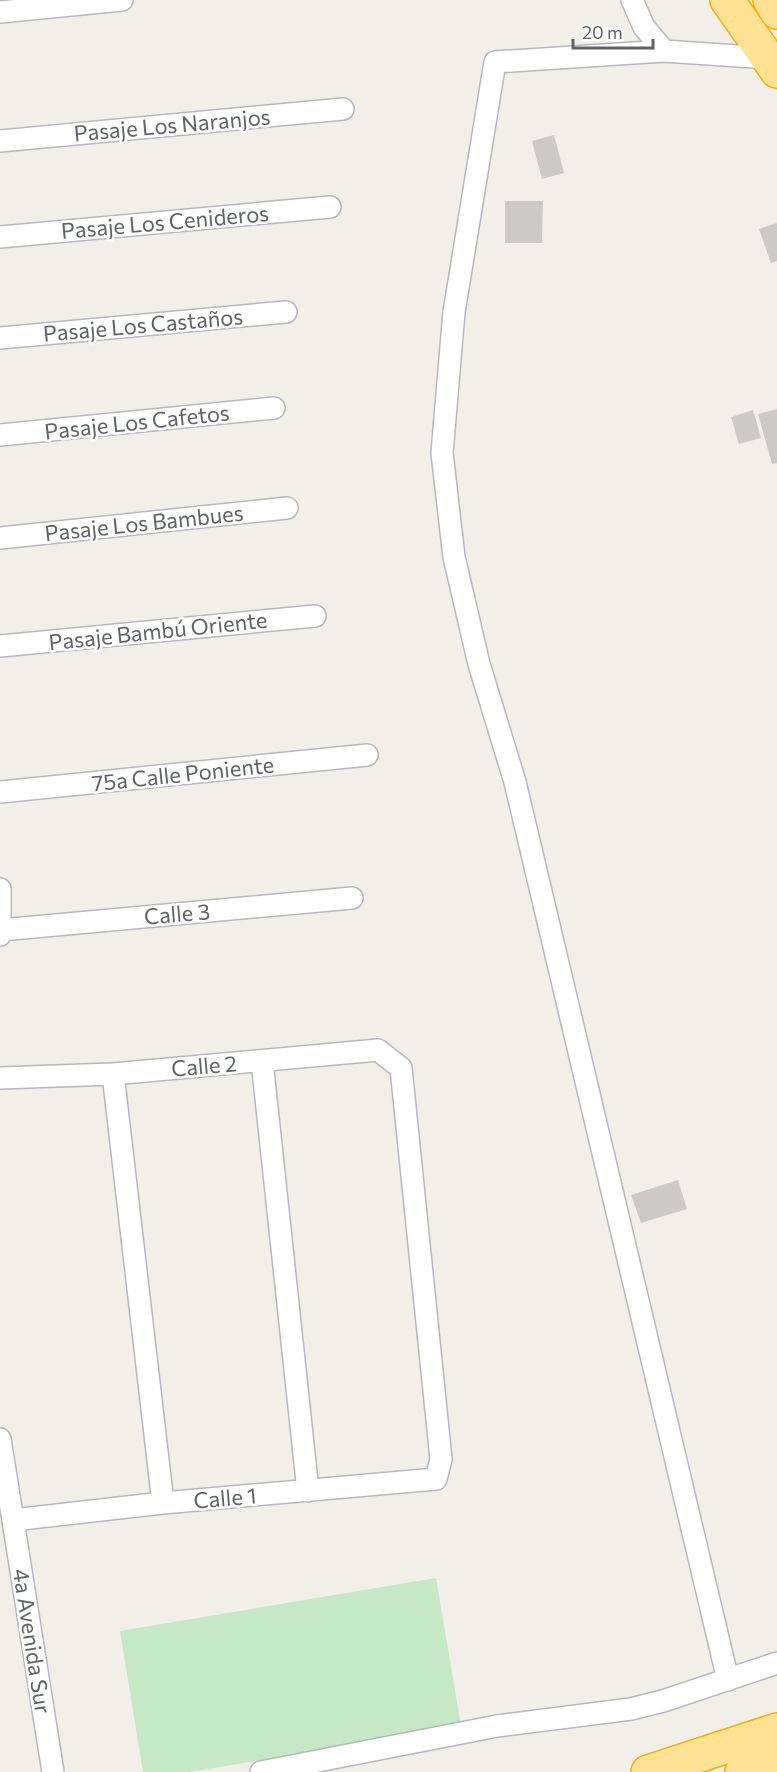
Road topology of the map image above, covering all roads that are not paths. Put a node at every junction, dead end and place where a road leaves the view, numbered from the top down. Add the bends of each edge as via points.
1 (122, 0) edge
2 (632, 0) edge
3 (727, 0) edge
4 (770, 0) edge
5 (0, 12) edge
6 (777, 12) edge
7 (664, 51) junction
8 (772, 64) edge
9 (343, 109) dead end
10 (0, 141) edge
11 (330, 207) dead end
12 (0, 237) edge
13 (286, 312) dead end
14 (0, 338) edge
15 (274, 408) dead end
16 (0, 435) edge
17 (287, 508) dead end
18 (0, 538) edge
19 (315, 616) dead end
20 (0, 646) edge
21 (367, 755) dead end
22 (0, 792) edge
23 (0, 888) edge
24 (352, 898) dead end
25 (0, 933) edge
26 (262, 1061) junction
27 (113, 1074) junction
28 (0, 1078) edge
29 (0, 1438) edge
30 (436, 1479) joint
31 (308, 1491) junction
32 (163, 1503) junction
33 (13, 1520) junction
34 (777, 1663) edge
35 (728, 1680) junction
36 (777, 1730) edge
37 (777, 1764) edge
38 (53, 1772) edge
39 (261, 1772) edge
40 (648, 1772) edge
41 (742, 1772) edge

1 - 5 street
2 - 7 street via 644,27
3 - 8 highway
4 - 6 highway
7 - 8 street
7 - 35 street via 495,62 454,312 442,453 448,516 479,664 515,782
9 - 10 street, Pasaje Los Naranjos
11 - 12 street, Pasaje Los Cenideros
13 - 14 street, Pasaje Los Castaños
15 - 16 street, Pasaje Los Cafetos
17 - 18 street, Pasaje Los Bambues
19 - 20 street, Pasaje Bambú Oriente
21 - 22 street, 75a Calle Poniente
23 - 25 street
24 - 25 street, Calle 3
26 - 27 street, Calle 2
26 - 30 street, Calle 2 via 378,1050 401,1068 441,1459
26 - 31 street
27 - 28 street, Calle 2
27 - 32 street
29 - 33 street, 4a Avenida Sur
30 - 31 street, Calle 1
31 - 32 street, Calle 1
32 - 33 street, Calle 1
33 - 38 street, 4a Avenida Sur
34 - 35 street
35 - 39 street via 631,1709 497,1726
36 - 40 highway
37 - 41 highway

